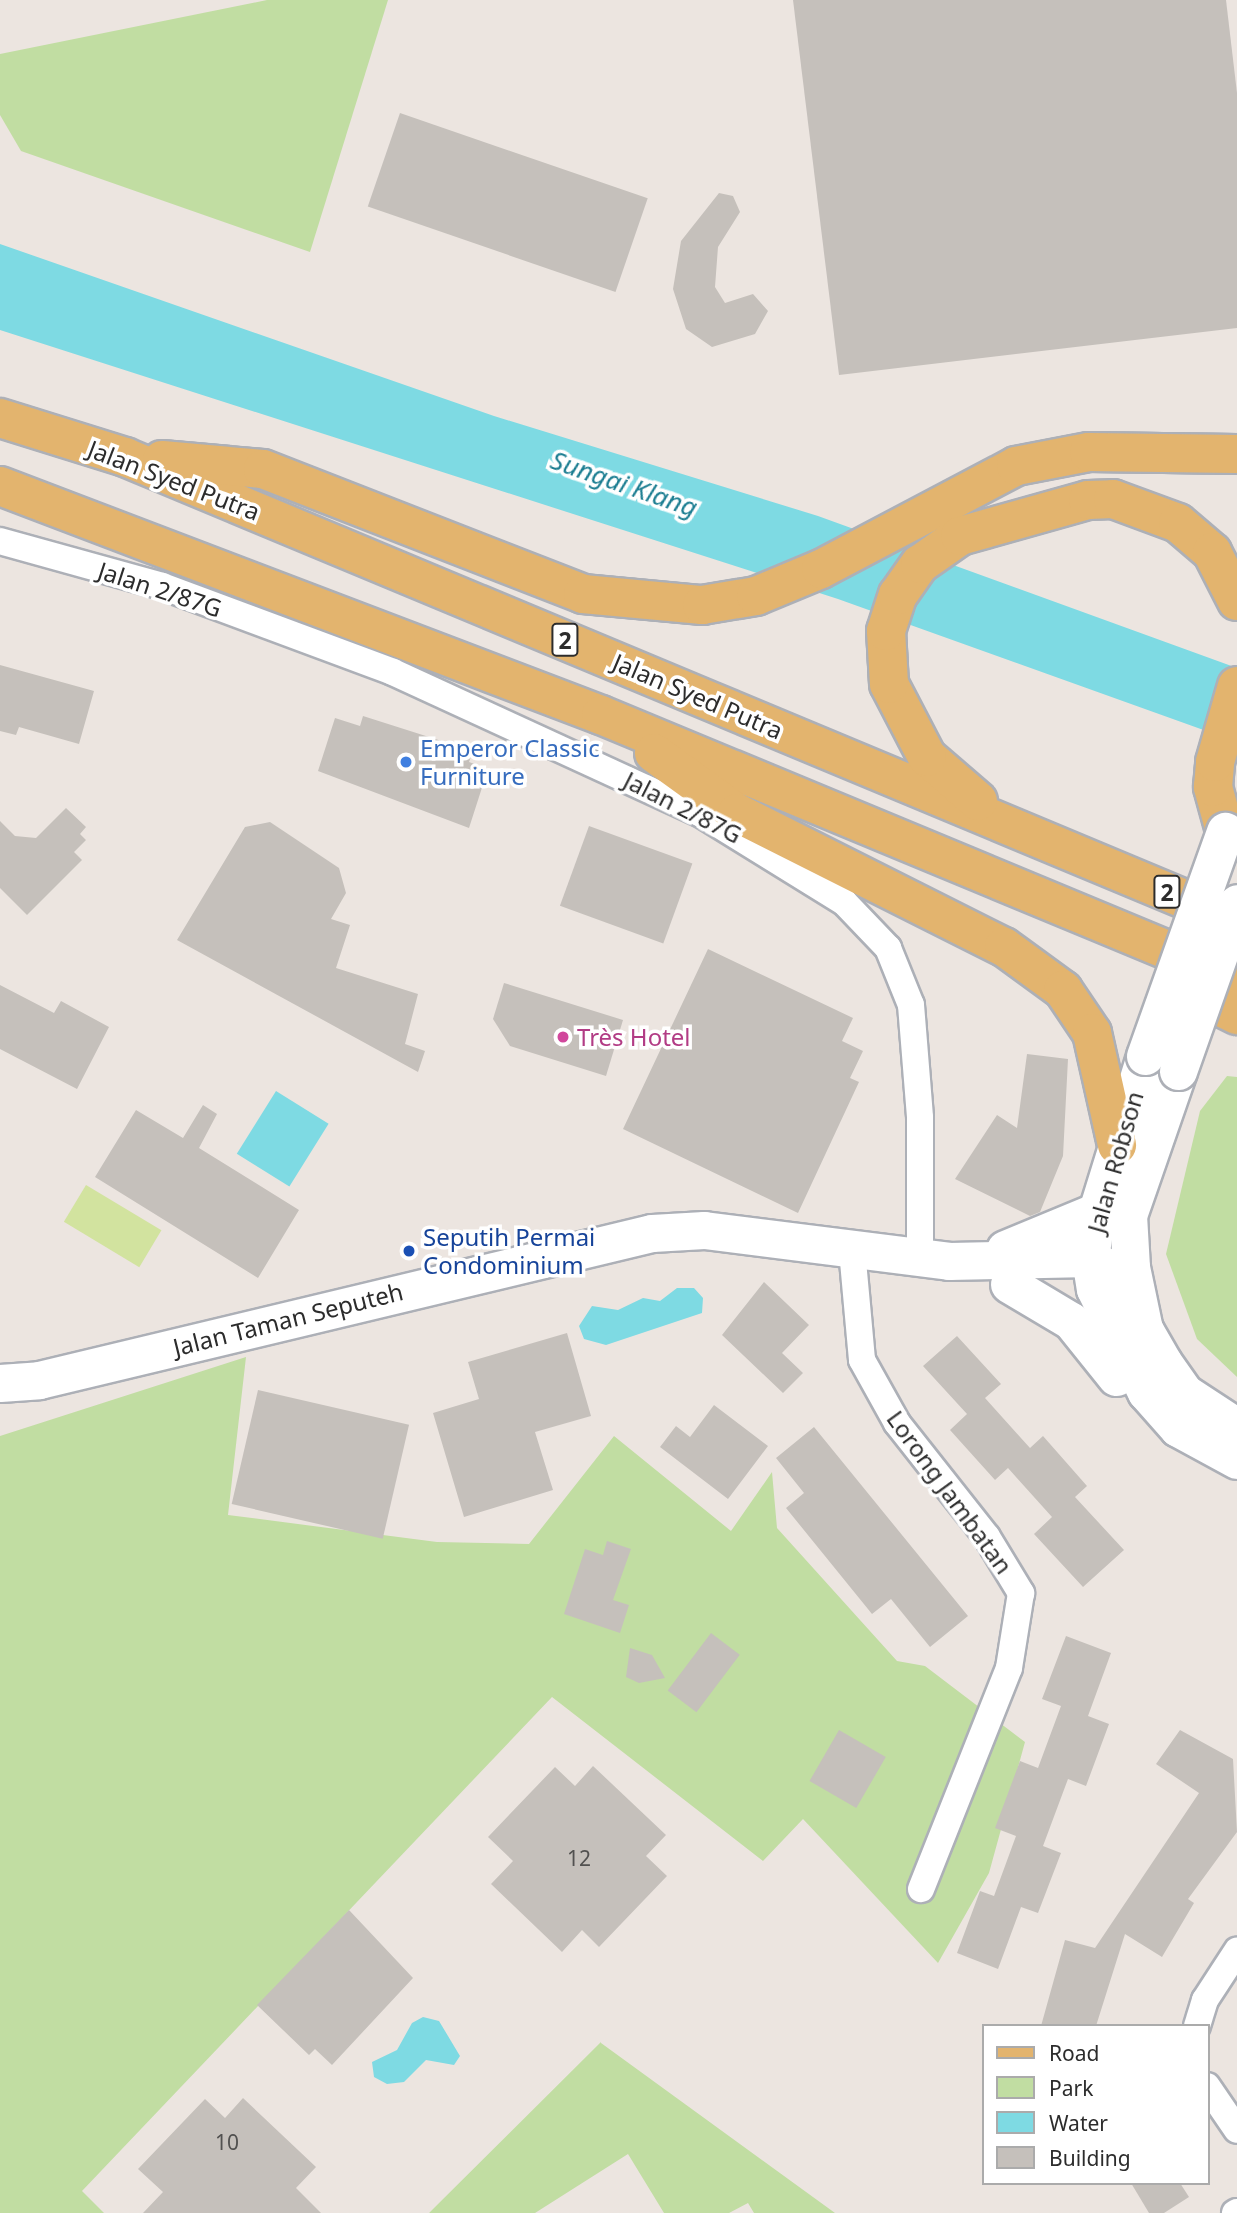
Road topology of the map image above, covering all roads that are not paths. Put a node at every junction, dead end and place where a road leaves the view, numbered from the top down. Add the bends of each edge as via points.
1 (10, 419) edge
2 (1237, 454) edge
3 (125, 457) junction
4 (0, 486) edge
5 (0, 541) edge
6 (1237, 601) edge
7 (1237, 686) edge
8 (601, 715) junction
9 (816, 805) junction
10 (1231, 815) edge
11 (1004, 823) junction
12 (1237, 903) edge
13 (1237, 921) edge
14 (1237, 979) edge
15 (1237, 1015) edge
16 (1117, 1145) junction
17 (1113, 1213) junction
18 (852, 1250) junction
19 (950, 1259) junction
20 (1099, 1273) junction
21 (1009, 1284) junction
22 (1144, 1329) junction
23 (0, 1383) edge
24 (1237, 1427) edge
25 (1178, 1428) junction
26 (1237, 1460) edge
27 (920, 1889) dead end
28 (1237, 1951) edge
29 (1198, 2024) edge
30 (1209, 2090) edge
31 (1237, 2130) edge

1 - 3 main road, Jalan Syed Putra / 2
2 - 3 main road via 1089,452 1017,466 757,596 656,604 583,594 263,469
3 - 11 main road, Jalan Syed Putra / 2
4 - 8 main road, 2
5 - 19 street, Jalan 2/87G via 162,586 393,671 698,812 844,902 888,948 911,1005 920,1118
6 - 11 main road via 1212,552 1178,523 1113,499 1088,500 960,536 920,564 898,595 886,631 889,684 927,757
7 - 10 main road via 1213,787
8 - 9 main road, 2
8 - 16 main road via 737,813 1004,947 1063,990 1092,1033
9 - 14 main road, 2
9 - 15 main road
10 - 16 main road, Jalan Robson, bridge
11 - 13 main road, Jalan Syed Putra / 2
12 - 17 main road, Jalan Robson, bridge via 1178,1071
16 - 17 main road, Jalan Robson
17 - 19 main road
17 - 20 main road, Jalan Robson
17 - 22 main road, Jalan Robson
18 - 19 main road, Jalan Taman Seputeh
18 - 23 main road, Jalan Taman Seputeh via 755,1234 652,1233 39,1380
18 - 27 street, Lorong Jambatan via 862,1360 897,1423 987,1536 1021,1593 1009,1668
19 - 20 main road, Jalan Taman Seputeh
19 - 21 main road, Jalan Taman Seputeh
20 - 21 main road, Jalan Taman Seputeh
20 - 22 main road
20 - 25 main road via 1127,1363
21 - 25 main road via 1072,1321 1146,1409
22 - 24 main road, Jalan Robson via 1185,1393
25 - 26 main road
28 - 29 street via 1205,2000
30 - 31 street

